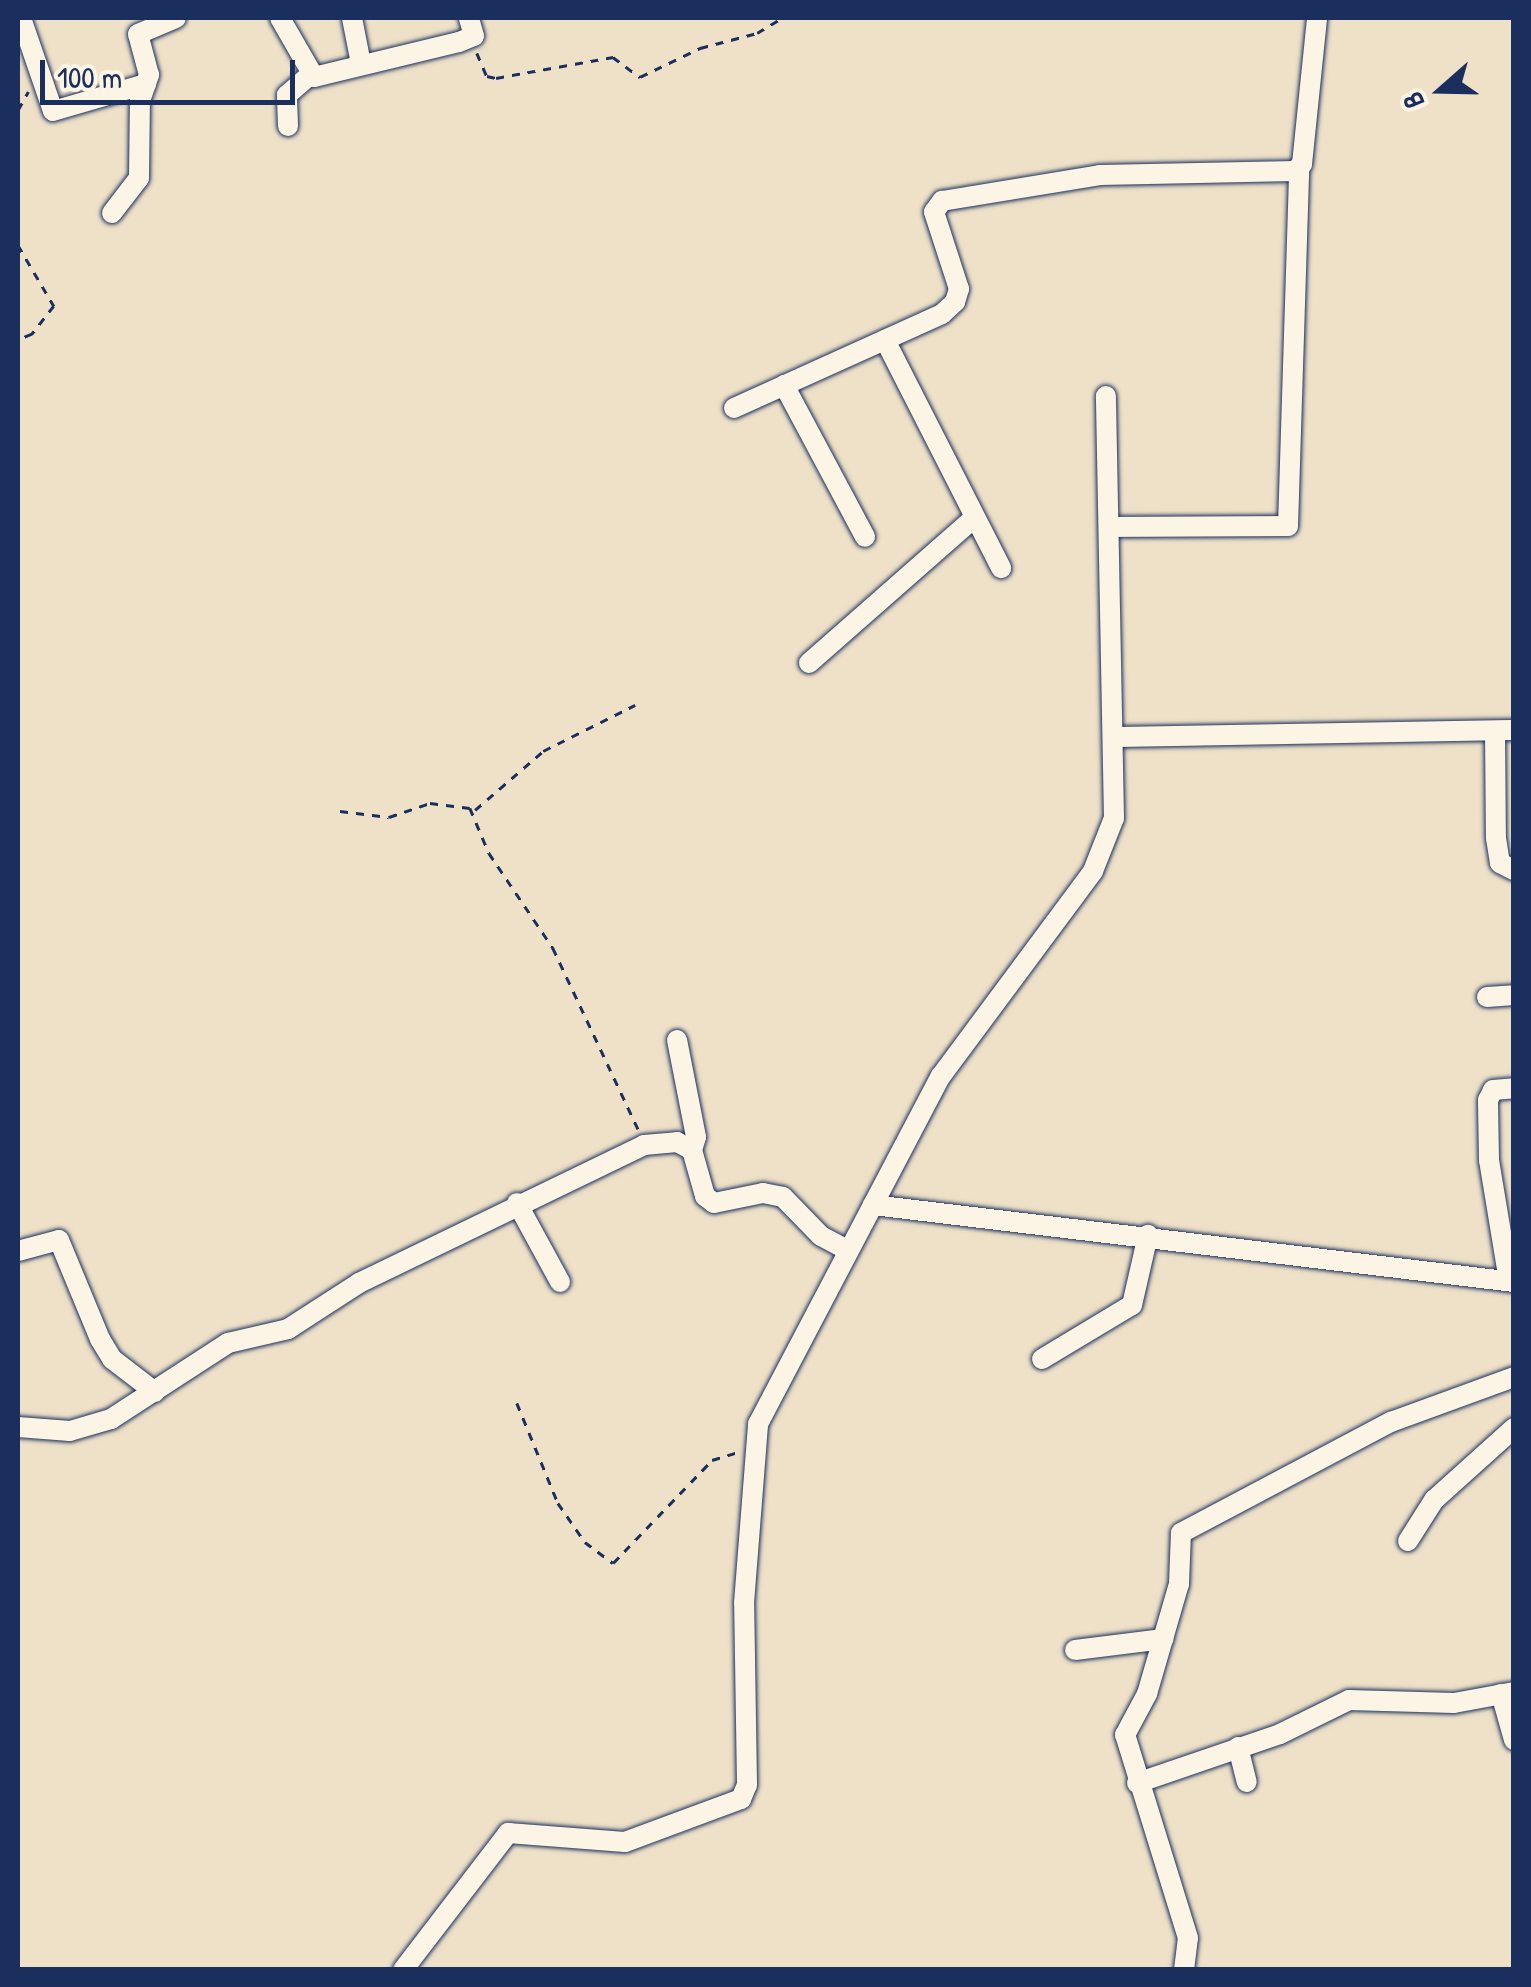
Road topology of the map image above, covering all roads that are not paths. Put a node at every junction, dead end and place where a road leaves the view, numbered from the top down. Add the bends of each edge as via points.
1 (20, 18) edge
2 (176, 18) edge
3 (280, 18) edge
4 (352, 18) edge
5 (1317, 18) edge
6 (472, 27) edge
7 (361, 64) junction
8 (310, 74) junction
9 (146, 84) junction
10 (288, 126) dead end
11 (1299, 168) junction
12 (112, 214) dead end
13 (885, 340) junction
14 (784, 385) junction
15 (1106, 396) dead end
16 (734, 408) dead end
17 (972, 520) junction
18 (1109, 527) junction
19 (865, 537) dead end
20 (1001, 568) dead end
21 (809, 663) dead end
22 (1504, 731) edge
23 (1114, 737) junction
24 (1514, 870) edge
25 (1514, 995) edge
26 (1487, 996) dead end
27 (677, 1040) dead end
28 (1514, 1088) edge
29 (692, 1150) junction
30 (516, 1203) junction
31 (873, 1205) junction
32 (1148, 1236) junction
33 (845, 1249) junction
34 (18, 1251) edge
35 (1511, 1281) edge
36 (560, 1282) dead end
37 (1042, 1359) dead end
38 (1514, 1376) edge
39 (155, 1392) junction
40 (18, 1427) edge
41 (1514, 1428) edge
42 (1408, 1540) dead end
43 (1162, 1639) junction
44 (1075, 1650) dead end
45 (1507, 1693) edge
46 (1514, 1740) edge
47 (1238, 1747) junction
48 (1246, 1782) dead end
49 (1137, 1783) junction
50 (403, 1970) edge
51 (1184, 1970) edge

1 - 9 street via 53,111
2 - 9 street via 138,34
3 - 8 street
4 - 7 street
5 - 11 street
6 - 7 street
7 - 8 street
8 - 10 street via 287,95
9 - 12 street via 139,178
11 - 13 street via 1100,175 942,201 934,212 959,289 955,302
11 - 18 street via 1288,526
13 - 14 street
13 - 17 street
14 - 16 street
14 - 19 street
15 - 18 street
17 - 20 street
17 - 21 street
18 - 23 street
22 - 23 street
22 - 24 street via 1496,838 1500,863
23 - 31 street via 1114,818 1093,871 941,1076
25 - 26 street
27 - 29 street via 696,1138
28 - 35 street via 1493,1090 1488,1100 1489,1160
29 - 30 street via 678,1142 644,1145
29 - 33 street via 709,1200 783,1197 821,1236
30 - 36 street
30 - 39 street via 360,1283 288,1329 228,1344
31 - 32 street
31 - 33 street
32 - 35 street
32 - 37 street via 1132,1305
33 - 50 street via 772,1393 754,1450 741,1799 624,1842 508,1833
34 - 39 street via 59,1240 100,1340
38 - 43 street via 1391,1422 1185,1529 1179,1584
39 - 40 street via 88,1428
41 - 42 street via 1434,1500
43 - 44 street
43 - 49 street via 1147,1694 1125,1735
45 - 46 street
45 - 47 street via 1454,1703 1349,1700
47 - 48 street
47 - 49 street
49 - 51 street via 1183,1920

